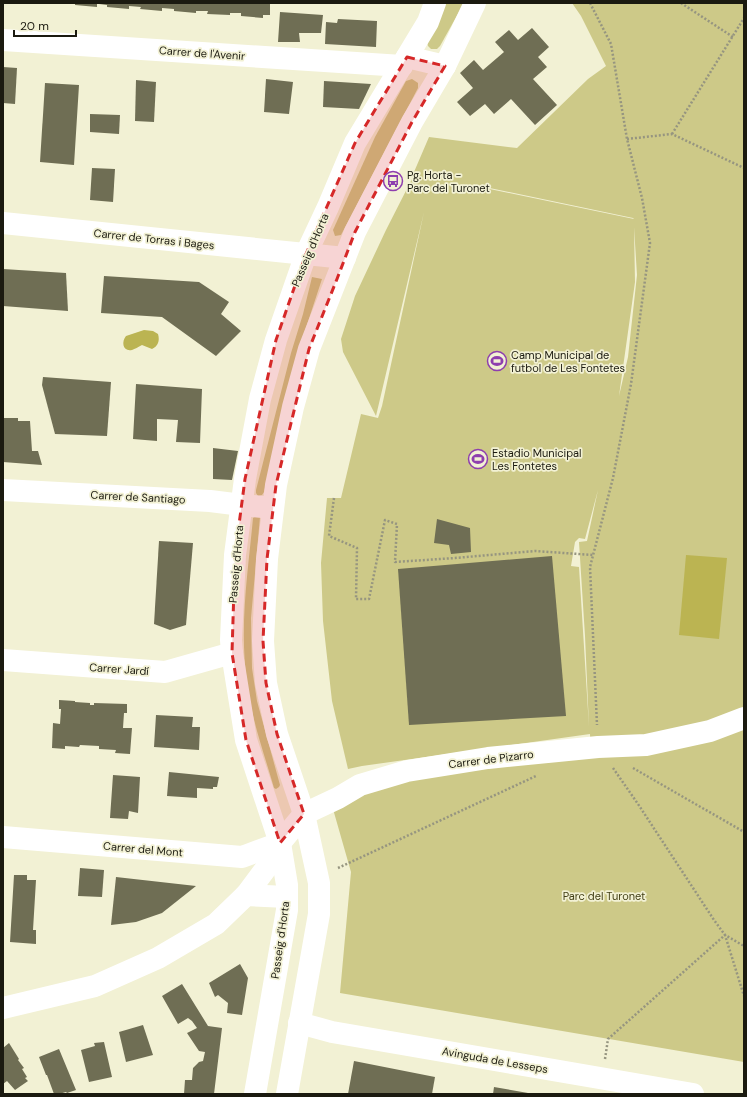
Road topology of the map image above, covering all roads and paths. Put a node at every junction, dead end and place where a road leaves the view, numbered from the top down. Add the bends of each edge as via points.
1 (435, 3) edge
2 (475, 3) edge
3 (590, 3) edge
4 (680, 3) edge
5 (744, 18) edge
6 (733, 37) junction
7 (3, 40) edge
8 (404, 62) junction
9 (445, 66) junction
10 (672, 134) junction
11 (627, 139) junction
12 (744, 168) edge
13 (3, 223) edge
14 (306, 254) junction
15 (345, 258) junction
16 (3, 490) edge
17 (334, 498) dead end
18 (242, 505) junction
19 (273, 508) junction
20 (593, 555) junction
21 (232, 653) junction
22 (3, 660) edge
23 (744, 718) edge
24 (598, 747) junction
25 (632, 767) dead end
26 (541, 774) dead end
27 (304, 814) junction
28 (744, 832) edge
29 (3, 837) edge
30 (280, 843) junction
31 (317, 877) junction
32 (246, 895) junction
33 (287, 897) junction
34 (725, 935) junction
35 (744, 946) edge
36 (744, 996) edge
37 (3, 1008) edge
38 (299, 1023) junction
39 (601, 1079) junction
40 (255, 1094) edge
41 (287, 1094) edge
42 (693, 1094) edge

1 - 8 street, Passeig d'Horta via 428,22
2 - 9 street
3 - 11 path via 611,44
4 - 6 path
5 - 6 path
6 - 10 path
7 - 8 street, Carrer de l'Avenir
8 - 9 street
8 - 14 street, Passeig d'Horta via 355,143
9 - 15 street via 408,129 355,232
10 - 11 path
10 - 12 path
11 - 20 path via 650,243 631,384 613,478
13 - 14 street, Carrer de Torras i Bages
14 - 15 street, Carrer de Torras i Bages
14 - 18 street, Passeig d'Horta via 276,340 260,399
15 - 19 street via 309,349 291,415
16 - 18 street, Carrer de Santiago
17 - 20 path via 329,536 357,548 356,599 369,599 385,520 397,524 395,562 535,551
18 - 19 street, Carrer de Santiago
18 - 21 street, Passeig d'Horta via 235,555
19 - 27 street via 267,559 263,641 266,683 277,734
20 - 24 path via 590,567
21 - 22 street, Carrer Jardí via 166,672
21 - 30 street, Passeig d'Horta via 246,740
23 - 24 street, Carrer de Pizarro via 710,732 646,745
24 - 27 street, Carrer de Pizarro via 488,758 407,771 360,785
24 - 34 path
25 - 28 path
26 - 31 path
27 - 30 street, Carrer de Pizarro
27 - 31 street
29 - 30 street, Carrer del Mont via 242,858
30 - 32 street, Carrer de Pizarro via 270,863
30 - 33 street, Passeig d'Horta
31 - 38 street via 319,914
32 - 33 street
32 - 37 street, Carrer de Pizarro via 216,924 158,958 95,986
33 - 40 street, Passeig d'Horta via 286,916
34 - 35 path
34 - 36 path
34 - 39 path via 608,1039
38 - 39 street, Avinguda de Lesseps via 332,1032
38 - 41 street
39 - 42 street, Avinguda de Lesseps

